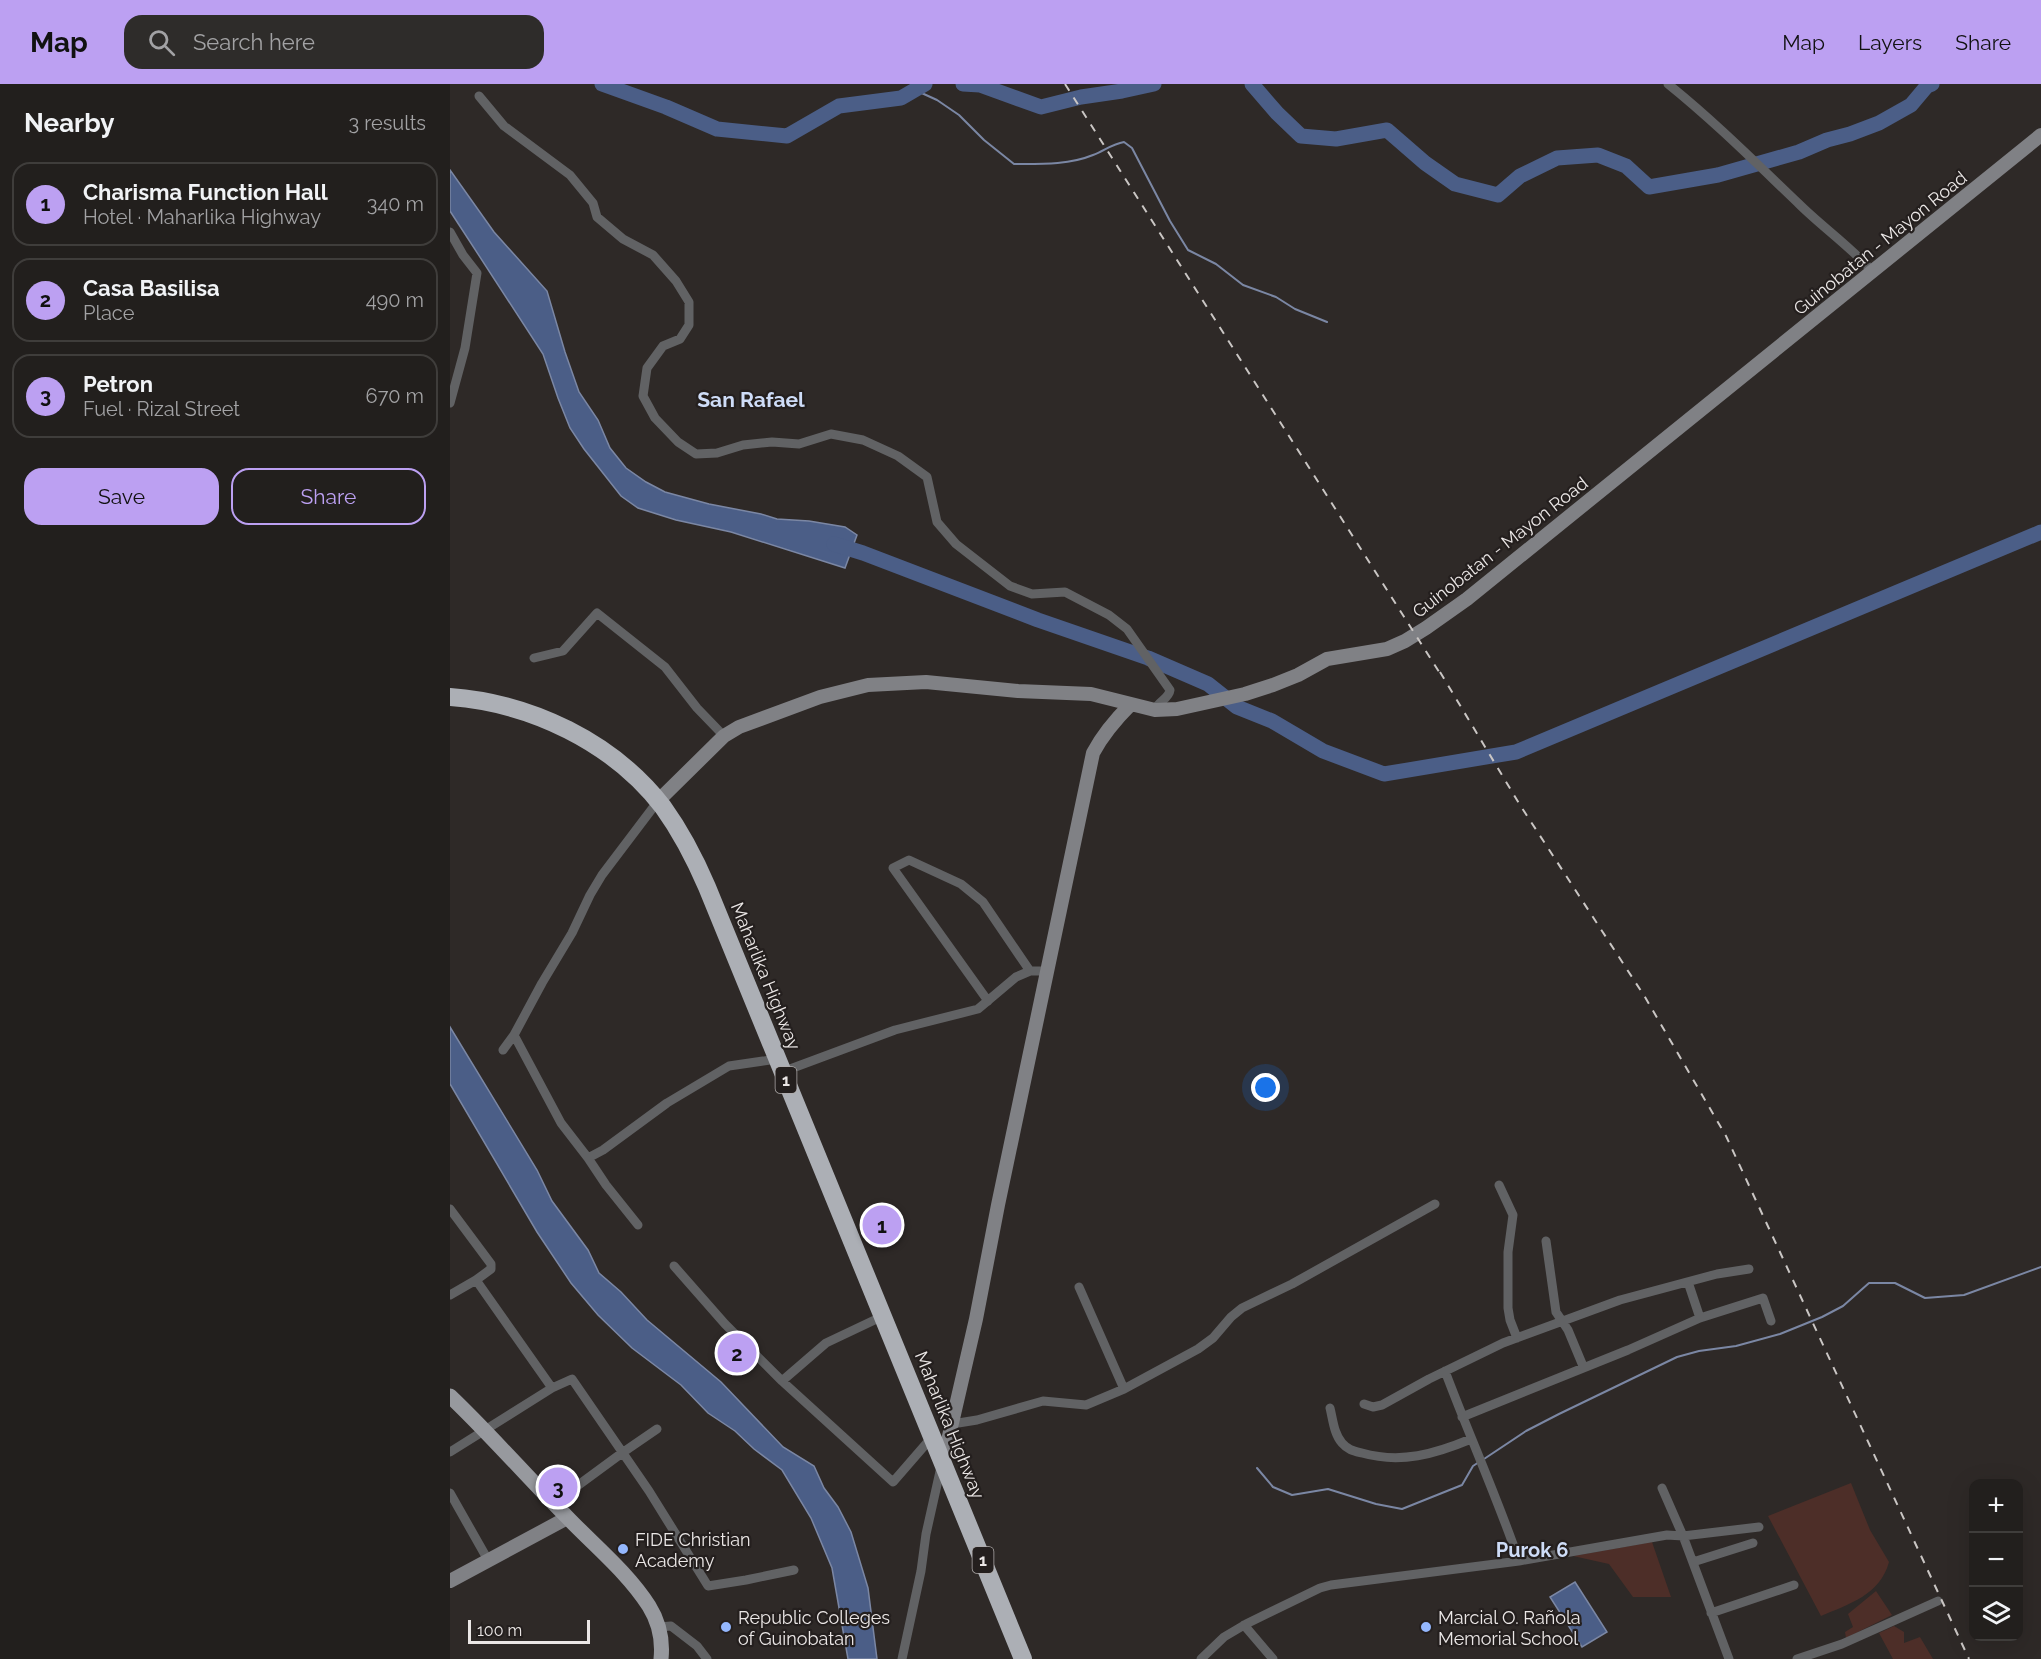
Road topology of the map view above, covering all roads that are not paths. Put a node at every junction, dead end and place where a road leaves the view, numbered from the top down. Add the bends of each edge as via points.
1 (1668, 84) edge
2 (479, 96) dead end
3 (2041, 136) edge
4 (450, 232) edge
5 (1873, 272) junction
6 (450, 402) edge
7 (534, 658) dead end
8 (450, 697) edge
9 (1131, 704) junction
10 (1155, 710) junction
11 (724, 735) junction
12 (658, 801) junction
13 (1030, 970) junction
14 (1048, 971) junction
15 (987, 1001) junction
16 (514, 1035) junction
17 (503, 1050) dead end
18 (780, 1065) junction
19 (588, 1158) junction
20 (1499, 1185) dead end
21 (1435, 1204) dead end
22 (450, 1209) edge
23 (638, 1225) dead end
24 (1546, 1241) dead end
25 (674, 1266) dead end
26 (1749, 1269) dead end
27 (476, 1280) junction
28 (1688, 1282) junction
29 (1079, 1287) dead end
30 (450, 1295) edge
31 (883, 1316) junction
32 (1700, 1318) junction
33 (1561, 1321) junction
34 (1771, 1321) dead end
35 (1517, 1338) junction
36 (1584, 1366) junction
37 (1445, 1371) junction
38 (782, 1381) junction
39 (552, 1388) junction
40 (1124, 1389) junction
41 (450, 1395) edge
42 (1364, 1404) dead end
43 (1330, 1408) dead end
44 (1462, 1417) junction
45 (952, 1424) junction
46 (657, 1429) dead end
47 (486, 1430) junction
48 (932, 1437) junction
49 (1470, 1439) junction
50 (450, 1452) edge
51 (622, 1453) junction
52 (943, 1462) junction
53 (1662, 1488) dead end
54 (450, 1492) edge
55 (554, 1503) junction
56 (567, 1518) junction
57 (1759, 1527) dead end
58 (1683, 1536) junction
59 (1753, 1543) dead end
60 (488, 1560) junction
61 (1519, 1561) junction
62 (1693, 1562) junction
63 (794, 1570) dead end
64 (450, 1581) edge
65 (1794, 1585) dead end
66 (1938, 1601) dead end
67 (1711, 1613) junction
68 (1244, 1625) junction
69 (659, 1627) junction
70 (661, 1659) edge
71 (707, 1659) edge
72 (902, 1659) edge
73 (1023, 1659) edge
74 (1202, 1659) edge
75 (1273, 1659) edge
76 (1729, 1659) edge
77 (1797, 1659) edge

1 - 5 street
2 - 10 street via 504,126 570,175 593,203 597,217 623,239 653,255 676,281 688,303 689,325 680,339 663,346 647,368 643,396 655,418 678,442 696,454 717,453 772,441 799,444 831,434 863,440 898,456 927,477 937,522 956,544 1010,586 1032,594 1065,592 1127,629 1170,690
3 - 5 main road, Guinobatan - Mayon Road
4 - 6 street via 477,273 465,348
5 - 10 main road, Guinobatan - Mayon Road via 1467,599 1405,641 1387,649 1327,658 1298,675 1245,694
7 - 11 street via 563,651 597,613 665,667
8 - 12 highway, Maharlika Highway / 1 via 511,708 564,728 606,753
9 - 10 main road, Guinobatan - Mayon Road
9 - 11 main road, Guinobatan - Mayon Road via 1090,694 926,682 868,685 820,697
9 - 14 main road via 1093,753
11 - 12 main road, Guinobatan - Mayon Road
12 - 16 street via 602,875
12 - 18 highway, Maharlika Highway / 1 via 698,867
13 - 14 street
13 - 15 street
13 - 15 street via 982,902 961,884 909,860 893,868
14 - 45 main road
15 - 18 street via 978,1009
16 - 17 street
16 - 19 street via 561,1123
18 - 19 street via 729,1066 667,1102
18 - 31 highway, Maharlika Highway / 1
19 - 23 street
20 - 35 street via 1513,1215 1508,1252 1508,1308
21 - 40 street via 1242,1308 1198,1349
22 - 27 street via 491,1264 491,1269
24 - 33 street via 1556,1312
25 - 38 street
26 - 28 street
27 - 30 street
27 - 39 street
28 - 32 street
28 - 33 street
29 - 40 street
31 - 38 street via 826,1343
31 - 48 highway, Maharlika Highway / 1
32 - 34 street via 1762,1298
32 - 36 street
33 - 35 street
33 - 36 street
35 - 37 street
36 - 44 street
37 - 42 street via 1382,1405
37 - 44 street
38 - 48 street via 893,1482
39 - 47 street
39 - 51 street via 572,1379
40 - 45 street via 1086,1405 1043,1401
41 - 47 main road
43 - 49 street via 1336,1435 1349,1450 1383,1459 1430,1454
44 - 49 street
45 - 52 main road
46 - 51 street
47 - 50 street
47 - 55 main road
48 - 52 highway, Maharlika Highway / 1
49 - 61 street
51 - 55 street
51 - 63 street via 708,1586
52 - 72 street
52 - 73 highway, Maharlika Highway / 1
53 - 58 street
54 - 60 street
55 - 56 main road
56 - 60 main road
56 - 69 main road via 626,1578 649,1606
57 - 58 street
58 - 61 street via 1667,1535
58 - 62 street
59 - 62 street
60 - 64 main road
61 - 68 street via 1331,1585
62 - 67 street
65 - 67 street
66 - 77 street via 1842,1644
67 - 76 street
68 - 74 street via 1224,1637
68 - 75 street
69 - 70 main road
69 - 71 street via 671,1626

